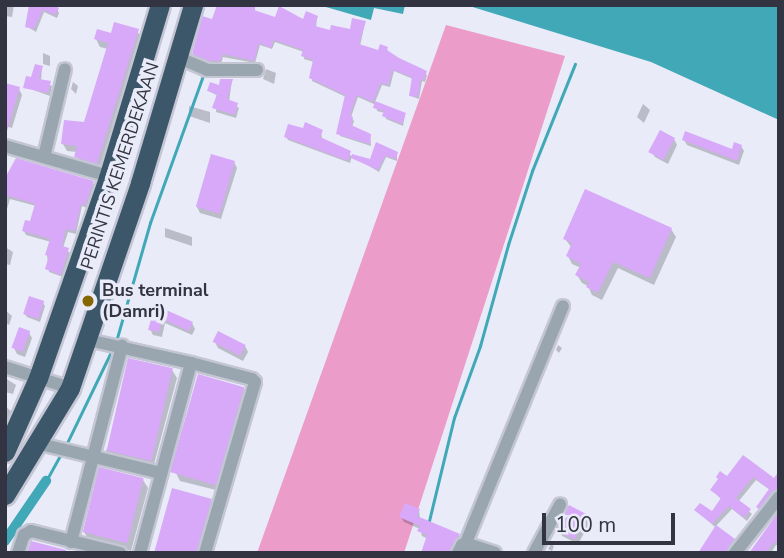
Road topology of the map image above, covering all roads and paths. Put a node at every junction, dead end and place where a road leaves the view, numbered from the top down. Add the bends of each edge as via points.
1 (160, 5) edge
2 (193, 5) edge
3 (179, 50) junction
4 (65, 69) dead end
5 (257, 70) dead end
6 (5, 146) edge
7 (44, 157) junction
8 (108, 176) junction
9 (563, 306) dead end
10 (88, 340) junction
11 (122, 346) junction
12 (191, 363) junction
13 (5, 367) edge
14 (37, 378) junction
15 (70, 388) junction
16 (36, 443) junction
17 (5, 452) edge
18 (91, 456) junction
19 (161, 473) junction
20 (7, 492) edge
21 (779, 497) edge
22 (560, 505) dead end
23 (71, 542) junction
24 (462, 549) edge
25 (18, 553) edge
26 (120, 553) edge
27 (140, 553) edge
28 (205, 553) edge
29 (495, 553) edge
30 (534, 553) edge
31 (735, 553) edge

1 - 8 highway
2 - 3 highway, PERINTIS KEMERDEKAAN
3 - 5 street via 207,70
3 - 10 highway, PERINTIS KEMERDEKAAN
4 - 7 street
6 - 7 street
7 - 8 street
8 - 14 highway
9 - 24 street
10 - 11 street
10 - 15 highway, PERINTIS KEMERDEKAAN
11 - 12 street
11 - 18 street
12 - 19 street
12 - 28 street via 255,382
13 - 14 street
14 - 15 street
14 - 17 highway
15 - 16 highway, PERINTIS KEMERDEKAAN
16 - 18 street
16 - 20 highway, PERINTIS KEMERDEKAAN
18 - 19 street
18 - 23 street
19 - 27 street
21 - 31 street
22 - 30 street
23 - 25 street via 31,531 24,535
23 - 26 street
24 - 29 street

